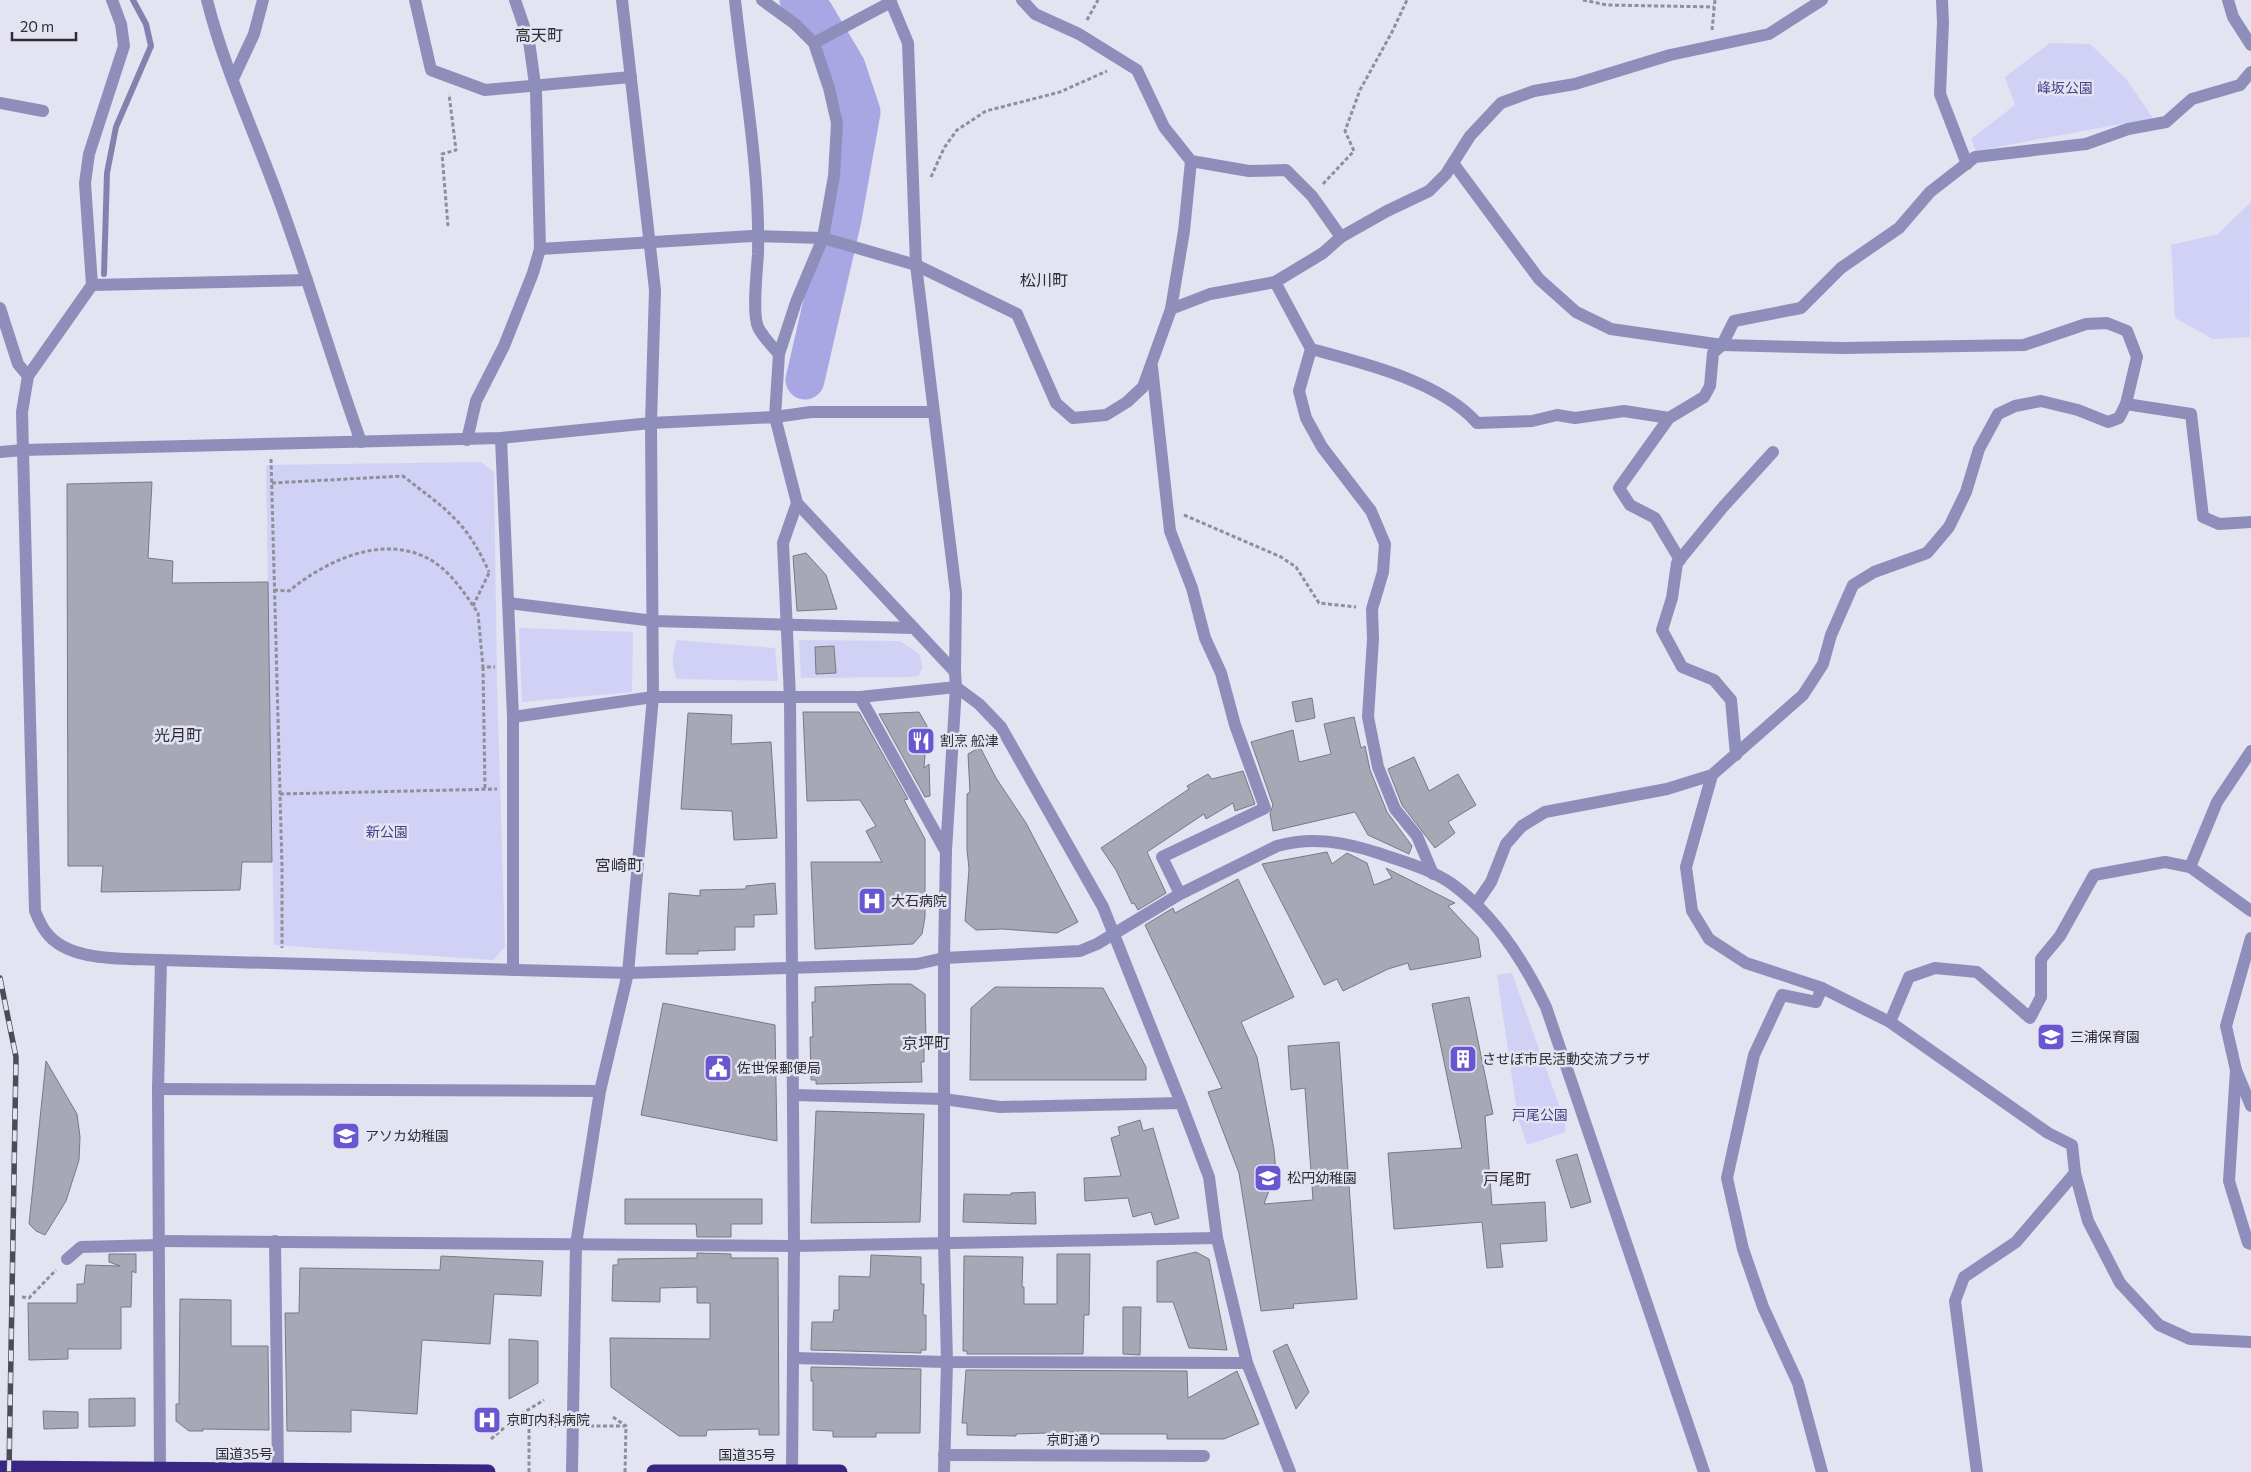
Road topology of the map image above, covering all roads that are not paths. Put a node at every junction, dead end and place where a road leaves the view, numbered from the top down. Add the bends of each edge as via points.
1 (114, 0) edge
2 (207, 0) edge
3 (263, 0) edge
4 (416, 0) edge
5 (515, 0) edge
6 (622, 0) edge
7 (735, 0) edge
8 (762, 0) edge
9 (1022, 0) edge
10 (1822, 0) edge
11 (1942, 0) edge
12 (2228, 0) edge
13 (891, 1) edge
14 (814, 43) junction
15 (2251, 45) edge
16 (2251, 72) edge
17 (631, 77) junction
18 (233, 79) junction
19 (535, 85) junction
20 (0, 103) edge
21 (43, 111) dead end
22 (1190, 161) junction
23 (1453, 163) junction
24 (1967, 164) junction
25 (758, 237) junction
26 (1341, 237) junction
27 (823, 238) junction
28 (650, 242) junction
29 (540, 249) junction
30 (916, 265) junction
31 (307, 280) junction
32 (1275, 282) junction
33 (92, 285) junction
34 (0, 308) edge
35 (1171, 308) junction
36 (1722, 345) junction
37 (1311, 349) junction
38 (779, 354) junction
39 (1152, 364) junction
40 (28, 376) junction
41 (2126, 404) junction
42 (933, 412) junction
43 (775, 417) junction
44 (1669, 418) junction
45 (651, 423) junction
46 (501, 438) junction
47 (467, 440) junction
48 (361, 442) junction
49 (23, 450) junction
50 (0, 452) edge
51 (1773, 452) dead end
52 (797, 503) junction
53 (2251, 522) edge
54 (1680, 560) junction
55 (508, 603) junction
56 (654, 621) junction
57 (788, 624) junction
58 (913, 628) junction
59 (955, 672) junction
60 (956, 687) junction
61 (653, 697) junction
62 (860, 697) junction
63 (790, 698) junction
64 (513, 717) junction
65 (2251, 751) edge
66 (1736, 755) junction
67 (1712, 775) junction
68 (946, 851) junction
69 (2190, 866) junction
70 (1433, 874) junction
71 (1180, 894) junction
72 (1476, 904) junction
73 (2251, 911) edge
74 (1113, 933) junction
75 (2251, 938) edge
76 (944, 958) junction
77 (161, 960) junction
78 (793, 968) junction
79 (513, 970) junction
80 (628, 973) junction
81 (1822, 988) junction
82 (1890, 1022) junction
83 (2236, 1070) junction
84 (158, 1089) junction
85 (600, 1091) junction
86 (793, 1095) junction
87 (944, 1099) junction
88 (1181, 1103) junction
89 (2251, 1106) edge
90 (2075, 1173) junction
91 (1217, 1238) junction
92 (275, 1241) junction
93 (944, 1242) junction
94 (159, 1243) junction
95 (576, 1244) junction
96 (2251, 1244) edge
97 (794, 1246) junction
98 (67, 1259) road end
99 (2251, 1342) edge
100 (793, 1358) junction
101 (946, 1362) junction
102 (1247, 1364) junction
103 (944, 1455) junction
104 (1204, 1456) dead end
105 (0, 1468) edge
106 (278, 1470) junction
107 (160, 1471) edge
108 (792, 1471) edge
109 (488, 1472) edge
110 (572, 1472) edge
111 (654, 1472) edge
112 (840, 1472) edge
113 (944, 1472) edge
114 (1290, 1472) edge
115 (1704, 1472) edge
116 (1822, 1472) edge
117 (1977, 1472) edge

1 - 33 street via 124,46 89,154 85,184
2 - 18 street
3 - 18 street via 254,34
4 - 19 street via 431,70 486,90
5 - 19 street via 528,41
6 - 17 street
7 - 25 street via 752,141
8 - 14 street via 796,24
9 - 22 street via 1035,14 1079,34 1137,70 1164,127
10 - 23 street via 1769,34 1670,54 1501,103 1470,136
11 - 24 street via 1940,94
12 - 15 street via 2233,16
13 - 14 street
13 - 30 street via 908,43
14 - 27 street via 837,123 834,176
16 - 24 street via 2240,85 2192,99 2166,122 2128,129 2086,144 1975,157
17 - 19 street
17 - 28 street
18 - 31 street
19 - 29 street
20 - 21 street
22 - 26 street via 1249,171 1286,170 1312,196
22 - 35 street via 1184,232
23 - 26 street via 1428,191
23 - 36 street via 1539,279 1576,312 1611,328
24 - 36 street via 1930,192 1900,228 1841,268 1801,308 1734,322
25 - 27 street
25 - 28 street
25 - 38 street via 758,326
26 - 32 street via 1323,253
27 - 30 street
27 - 38 street via 796,302
28 - 29 street
28 - 45 street via 655,290
29 - 47 street via 504,346 476,400
30 - 39 street via 1017,314 1056,403 1073,418 1106,415 1128,402 1143,387
30 - 42 street
31 - 33 street
31 - 48 street
32 - 35 street via 1210,294
32 - 37 street
33 - 40 street
34 - 40 street via 18,364
35 - 39 street
36 - 41 street via 1843,348 2024,345 2086,324 2107,323 2127,331 2137,357
36 - 44 street via 1713,353 1710,386 1704,397
37 - 44 street via 1388,370 1432,391 1468,413 1477,423 1532,421 1557,415 1575,418 1624,411
37 - 70 street via 1300,392 1306,418 1322,447 1371,511 1385,544 1383,572 1372,609 1368,717 1378,767 1395,809 1417,836
38 - 43 street
39 - 71 street via 1170,531 1265,808 1162,857
40 - 49 street via 22,412
41 - 53 street via 2191,414 2203,517 2219,524
41 - 66 street via 2119,418 2108,422 2041,401 2015,406 1998,414 1979,449 1966,492 1949,527 1926,553 1874,572 1853,585 1831,635 1823,664 1803,695
42 - 43 street via 811,412
42 - 59 street via 956,593
43 - 45 street
43 - 52 street
44 - 54 street via 1619,488 1630,505 1655,518
45 - 46 street
45 - 56 street
46 - 47 street
46 - 55 street
47 - 48 street
48 - 49 street
49 - 50 street
49 - 77 street via 34,911 46,933 84,955
51 - 54 street
52 - 57 street via 783,543
52 - 58 street
54 - 66 street via 1662,630 1682,668 1714,680 1731,700
55 - 56 street
55 - 64 street
56 - 57 street
56 - 61 street
57 - 58 street
57 - 63 street
58 - 59 street
59 - 60 street
60 - 62 street
60 - 68 street
60 - 74 street via 979,704 1001,727 1103,908
61 - 63 street
61 - 64 street
61 - 80 street
62 - 63 street
62 - 68 street
63 - 78 street
64 - 79 street
65 - 69 street via 2217,802
66 - 67 street
67 - 72 street via 1667,789 1545,812 1522,826 1506,844 1491,882
67 - 81 street via 1686,867 1692,911 1709,939 1746,963
68 - 76 street
69 - 73 street
69 - 82 street via 2165,862 2094,875 2060,936 2041,959 2041,997 2030,1018 1977,972 1935,968 1909,977
70 - 71 street via 1363,849 1316,840 1294,841 1277,846
70 - 72 street
71 - 74 street
72 - 115 street via 1527,969 1546,1007
74 - 76 street via 1080,951
74 - 88 street
75 - 83 street via 2226,1026
76 - 78 street via 917,964
76 - 87 street
77 - 79 street
77 - 84 street
78 - 80 street
78 - 86 street
79 - 80 street
80 - 85 street
81 - 82 street
81 - 116 street via 1816,1002 1782,995 1754,1055 1727,1178 1744,1250 1763,1307 1798,1383
82 - 90 street via 2048,1133 2072,1145
83 - 89 street
83 - 96 street via 2229,1181 2248,1243
84 - 85 street
84 - 94 street
85 - 95 street
86 - 87 street
86 - 97 street
87 - 88 street via 1000,1107
87 - 93 street
88 - 91 street via 1209,1177
90 - 99 street via 2088,1221 2120,1283 2159,1325 2190,1339
90 - 117 street via 2016,1242 1964,1277 1955,1301
91 - 93 street
91 - 102 street
92 - 94 street
92 - 95 street
92 - 106 street
93 - 97 street
93 - 101 street
94 - 98 street via 81,1247
94 - 107 street
95 - 97 street
95 - 110 street
97 - 100 street
100 - 101 street
100 - 108 street
101 - 102 street
101 - 103 street
102 - 114 street
103 - 104 street, 京町通り
103 - 113 street
105 - 107 highway, 国道35号
106 - 107 highway, 国道35号
106 - 109 highway, 国道35号
108 - 111 highway, 国道35号
108 - 112 highway, 国道35号

